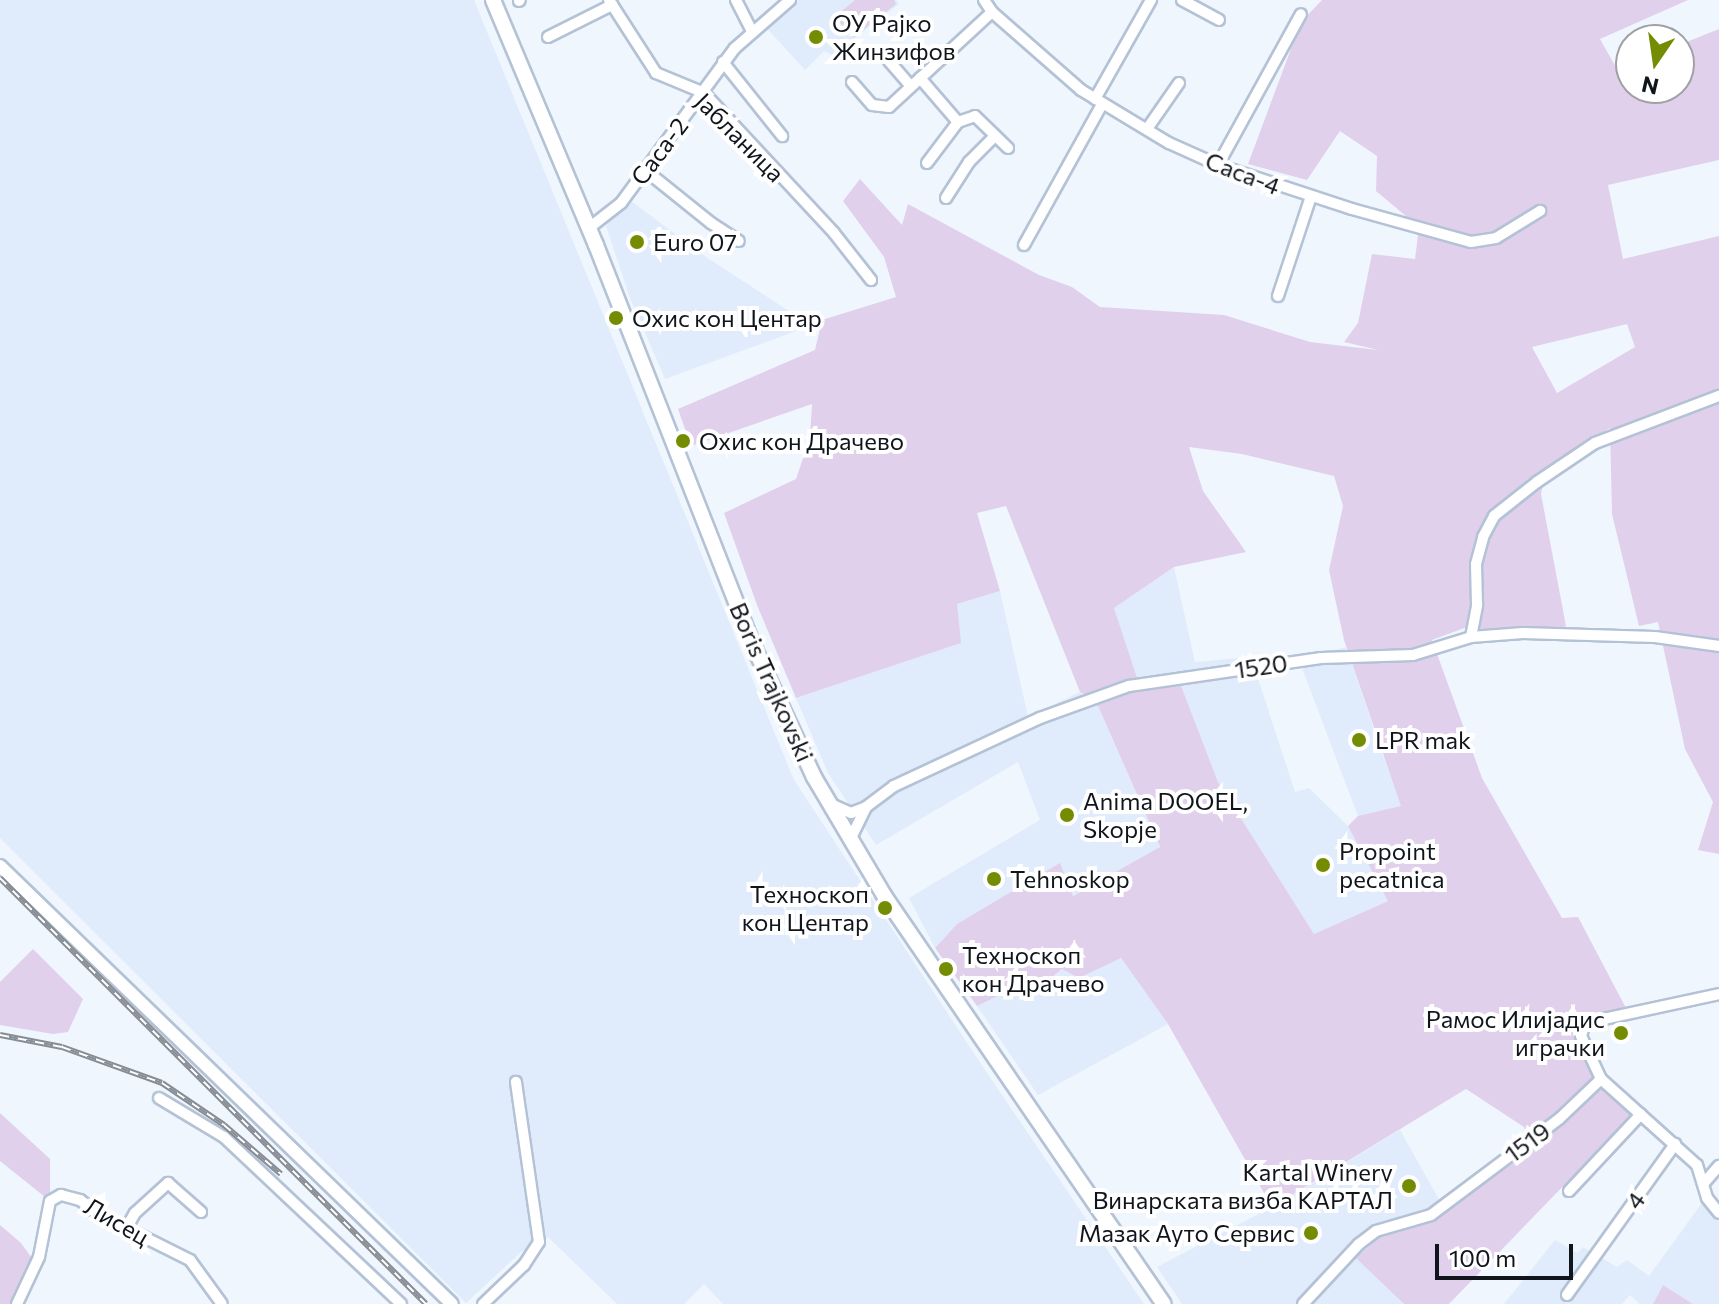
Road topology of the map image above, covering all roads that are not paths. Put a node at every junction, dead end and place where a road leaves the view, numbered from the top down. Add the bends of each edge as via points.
1 (493, 0) edge
2 (736, 0) edge
3 (790, 0) edge
4 (984, 0) edge
5 (1151, 0) edge
6 (1182, 0) edge
7 (610, 3) edge
8 (992, 12) junction
9 (1301, 14) dead end
10 (1219, 20) dead end
11 (751, 30) junction
12 (548, 37) dead end
13 (889, 61) dead end
14 (723, 62) junction
15 (852, 82) dead end
16 (915, 82) junction
17 (1179, 83) dead end
18 (704, 93) junction
19 (1098, 101) junction
20 (958, 122) junction
21 (1147, 129) junction
22 (782, 136) dead end
23 (995, 136) junction
24 (1008, 148) dead end
25 (927, 163) dead end
26 (1218, 165) junction
27 (645, 170) junction
28 (1311, 196) junction
29 (946, 198) dead end
30 (1540, 211) dead end
31 (589, 228) junction
32 (739, 241) dead end
33 (1024, 245) dead end
34 (871, 280) dead end
35 (1278, 296) dead end
36 (1719, 396) edge
37 (1471, 637) junction
38 (1719, 646) edge
39 (828, 801) junction
40 (866, 807) junction
41 (850, 840) junction
42 (0, 866) edge
43 (1719, 994) edge
44 (1601, 1079) junction
45 (516, 1082) dead end
46 (159, 1098) dead end
47 (1641, 1114) junction
48 (1675, 1144) junction
49 (1719, 1166) edge
50 (1704, 1183) junction
51 (1569, 1191) dead end
52 (201, 1212) dead end
53 (1719, 1213) edge
54 (126, 1229) junction
55 (1567, 1295) dead end
56 (17, 1304) edge
57 (222, 1304) edge
58 (401, 1304) edge
59 (452, 1304) edge
60 (483, 1304) edge
61 (1164, 1304) edge
62 (1303, 1304) edge

1 - 31 main road, Boris Trajkovski
2 - 11 street
3 - 11 street, Саса-2
4 - 8 street, Саса-4
5 - 19 street
6 - 10 street
7 - 12 street
7 - 18 street, Јабланица via 656,73
8 - 16 street
8 - 19 street, Саса-4
9 - 26 street
11 - 14 street, Саса-2
13 - 16 street
14 - 18 street, Саса-2
14 - 22 street
15 - 16 street via 882,109
16 - 20 street
17 - 21 street
18 - 27 street, Саса-2
18 - 34 street, Јабланица
19 - 21 street, Саса-4
19 - 33 street
20 - 23 street via 975,116
20 - 25 street
21 - 26 street, Саса-4
23 - 24 street
23 - 29 street via 969,162
26 - 28 street, Саса-4
27 - 31 street, Саса-2 via 621,203
27 - 32 street
28 - 30 street, Саса-4 via 1471,242 1496,238
28 - 35 street
31 - 39 main road, Boris Trajkovski via 753,645
36 - 37 street via 1606,438 1494,516 1476,564
37 - 38 street, 1520 via 1643,636
37 - 40 street, 1520 via 1413,655 1321,658 1103,692 911,777
39 - 40 street via 851,813
39 - 41 main road, Boris Trajkovski
40 - 41 street, 1520
41 - 61 main road, Boris Trajkovski
42 - 59 street
43 - 44 street via 1585,1023 1581,1036
44 - 47 street
44 - 62 street, 1519 via 1559,1119 1431,1215 1376,1231
45 - 60 street via 539,1242 524,1265
46 - 58 street via 224,1137
47 - 48 street
47 - 51 street
48 - 50 street via 1697,1165
48 - 55 street, 4
49 - 50 street
50 - 53 street via 1707,1198
52 - 54 street via 168,1183 135,1213
54 - 56 street, Лисец via 75,1197 54,1197 34,1273
54 - 57 street, Лисец via 190,1260

